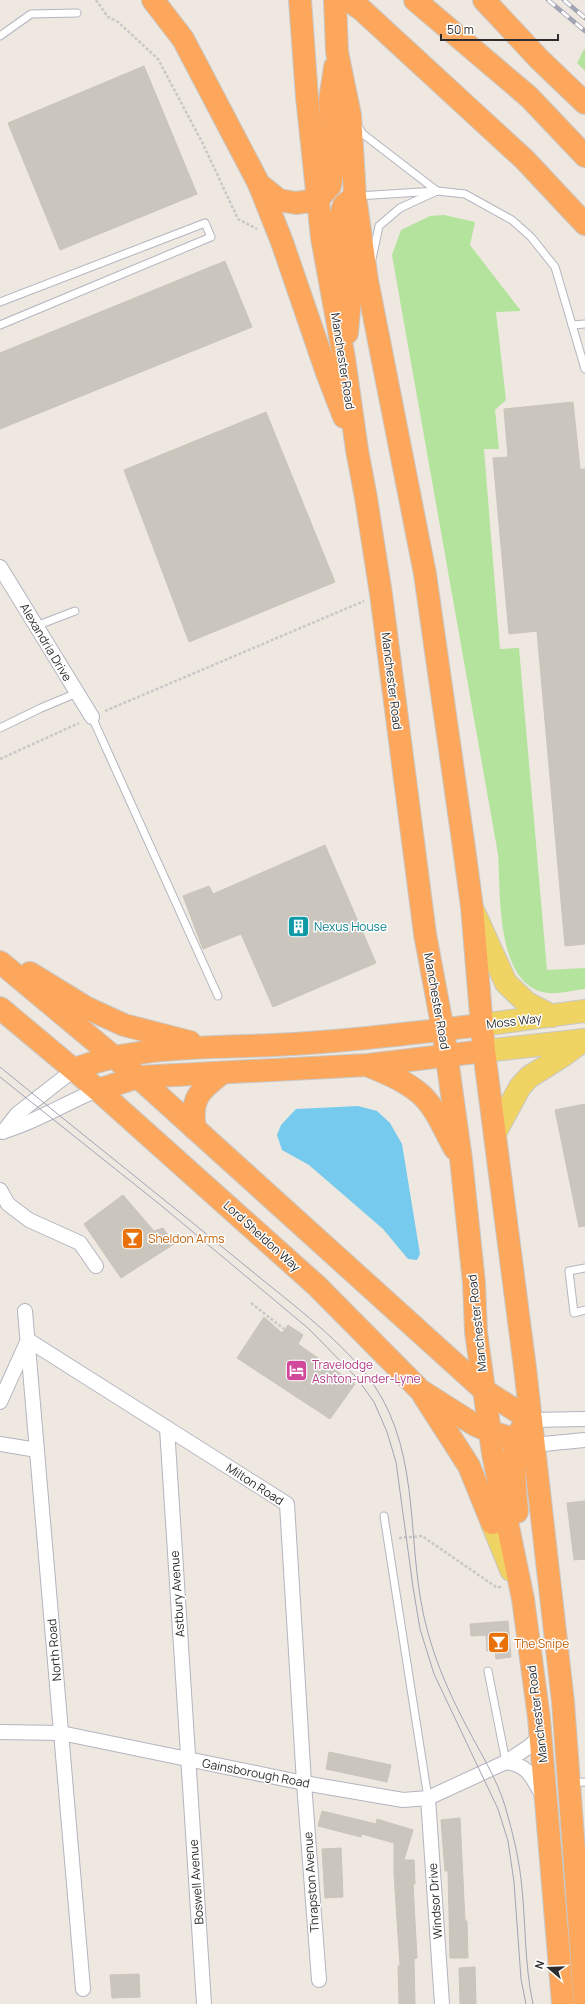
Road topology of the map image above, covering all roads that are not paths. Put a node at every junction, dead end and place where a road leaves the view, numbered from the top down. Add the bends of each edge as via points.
1 (153, 0) edge
2 (300, 0) edge
3 (335, 0) edge
4 (348, 0) edge
5 (415, 0) edge
6 (484, 0) edge
7 (77, 13) dead end
8 (0, 36) edge
9 (337, 52) junction
10 (585, 103) edge
11 (350, 115) junction
12 (585, 156) edge
13 (259, 184) junction
14 (437, 191) junction
15 (348, 197) junction
16 (324, 199) junction
17 (585, 224) edge
18 (367, 280) junction
19 (0, 302) edge
20 (585, 324) edge
21 (0, 325) edge
22 (572, 325) junction
23 (344, 358) junction
24 (585, 369) edge
25 (357, 450) junction
26 (0, 567) edge
27 (75, 611) dead end
28 (36, 626) junction
29 (77, 693) junction
30 (92, 717) joint
31 (0, 728) edge
32 (472, 907) junction
33 (0, 955) edge
34 (0, 962) edge
35 (0, 978) edge
36 (218, 996) dead end
37 (0, 1008) edge
38 (585, 1011) edge
39 (552, 1016) junction
40 (482, 1025) junction
41 (444, 1030) junction
42 (585, 1040) edge
43 (209, 1047) junction
44 (484, 1050) junction
45 (446, 1055) junction
46 (106, 1059) junction
47 (368, 1065) junction
48 (75, 1069) junction
49 (221, 1074) junction
50 (138, 1077) junction
51 (98, 1090) junction
52 (195, 1129) junction
53 (2, 1133) edge
54 (494, 1133) junction
55 (461, 1159) junction
56 (0, 1190) edge
57 (96, 1266) dead end
58 (585, 1268) edge
59 (585, 1310) edge
60 (25, 1312) dead end
61 (28, 1340) junction
62 (420, 1390) junction
63 (485, 1391) junction
64 (0, 1402) edge
65 (585, 1419) edge
66 (531, 1420) junction
67 (167, 1428) junction
68 (491, 1432) junction
69 (585, 1440) edge
70 (525, 1442) junction
71 (0, 1444) edge
72 (37, 1450) junction
73 (384, 1516) dead end
74 (492, 1523) joint
75 (523, 1599) junction
76 (488, 1671) dead end
77 (0, 1732) edge
78 (61, 1733) junction
79 (540, 1735) junction
80 (188, 1760) junction
81 (506, 1762) junction
82 (304, 1783) junction
83 (577, 1783) edge
84 (428, 1798) junction
85 (547, 1803) junction
86 (319, 1980) dead end
87 (83, 1989) dead end
88 (585, 2000) edge
89 (204, 2004) edge
90 (442, 2004) edge
91 (563, 2004) edge

1 - 13 highway via 182,39
2 - 16 highway, Manchester Road
3 - 9 highway
4 - 17 highway via 525,160
5 - 12 highway via 529,97
6 - 10 highway via 539,59
7 - 8 lane via 31,14
9 - 11 highway
9 - 16 highway via 330,100 334,163 330,186
11 - 14 lane via 363,134
11 - 15 highway
13 - 16 highway via 279,200 296,203
13 - 25 highway
14 - 15 lane
14 - 18 lane via 400,208 379,226
14 - 22 lane via 465,194 512,220 531,237 555,267
15 - 18 highway
15 - 23 highway via 339,220 339,235 350,299
16 - 23 highway, Manchester Road via 322,238
18 - 32 highway via 425,574
19 - 21 lane via 205,223 211,238
20 - 22 lane
22 - 24 lane
23 - 25 highway, Manchester Road
25 - 41 highway, Manchester Road via 381,594 425,934
26 - 28 street, Alexandria Drive
27 - 28 lane
28 - 29 street, Alexandria Drive
29 - 30 street, Alexandria Drive
29 - 31 lane
30 - 36 lane
32 - 39 main road via 506,983 527,1003
32 - 40 highway
33 - 43 highway via 87,1008 124,1025
34 - 46 highway
35 - 46 highway
37 - 48 highway, Lord Sheldon Way
38 - 39 main road, Moss Way
39 - 40 main road, Moss Way
40 - 41 highway, Moss Way
40 - 44 highway, Manchester Road
41 - 43 highway via 274,1045
41 - 45 highway, Manchester Road
42 - 44 main road, Moss Way
42 - 54 main road via 529,1077 520,1087
43 - 46 highway via 147,1052
44 - 45 highway
44 - 54 highway, Manchester Road
45 - 47 highway
45 - 55 highway, Manchester Road
46 - 48 highway
46 - 50 highway
46 - 51 highway via 101,1065 104,1075
47 - 49 highway
47 - 55 highway via 401,1079 420,1093 432,1108
48 - 51 highway, Lord Sheldon Way
48 - 53 street via 17,1114
49 - 50 highway
49 - 52 highway via 205,1086 196,1100 193,1114
50 - 51 highway
50 - 52 highway
51 - 53 street via 72,1100 26,1125
51 - 62 highway, Lord Sheldon Way via 317,1286
52 - 63 highway
54 - 66 highway, Manchester Road
55 - 63 highway, Manchester Road via 474,1283 476,1332
56 - 57 street via 8,1204 29,1220 80,1243
58 - 59 lane via 569,1271 574,1313
60 - 61 street, North Road
61 - 64 street
61 - 67 street, Milton Road
61 - 72 street, North Road
62 - 68 highway, Lord Sheldon Way via 475,1425
62 - 74 highway via 469,1466
63 - 66 highway
63 - 68 highway, Manchester Road
65 - 66 street
66 - 70 highway, Manchester Road
67 - 80 street, Astbury Avenue
67 - 82 street, Milton Road via 287,1504
68 - 70 highway, Lord Sheldon Way
68 - 75 highway, Manchester Road
69 - 70 street
70 - 75 highway via 514,1467
70 - 83 highway, Manchester Road
71 - 72 street
72 - 78 street, North Road
73 - 84 lane
74 - 75 main road
75 - 79 highway, Manchester Road
76 - 81 lane
77 - 78 street, Gainsborough Road
78 - 80 street, Gainsborough Road
78 - 87 street, North Road
79 - 81 street, Gainsborough Road via 530,1746
79 - 85 highway, Manchester Road
80 - 82 street, Gainsborough Road
80 - 89 street, Boswell Avenue
81 - 84 street, Gainsborough Road
81 - 85 street via 519,1764 527,1770
82 - 84 street, Gainsborough Road via 403,1800
82 - 86 street, Thrapston Avenue
83 - 88 highway, Manchester Road
84 - 90 street, Windsor Drive
85 - 91 highway, Manchester Road

